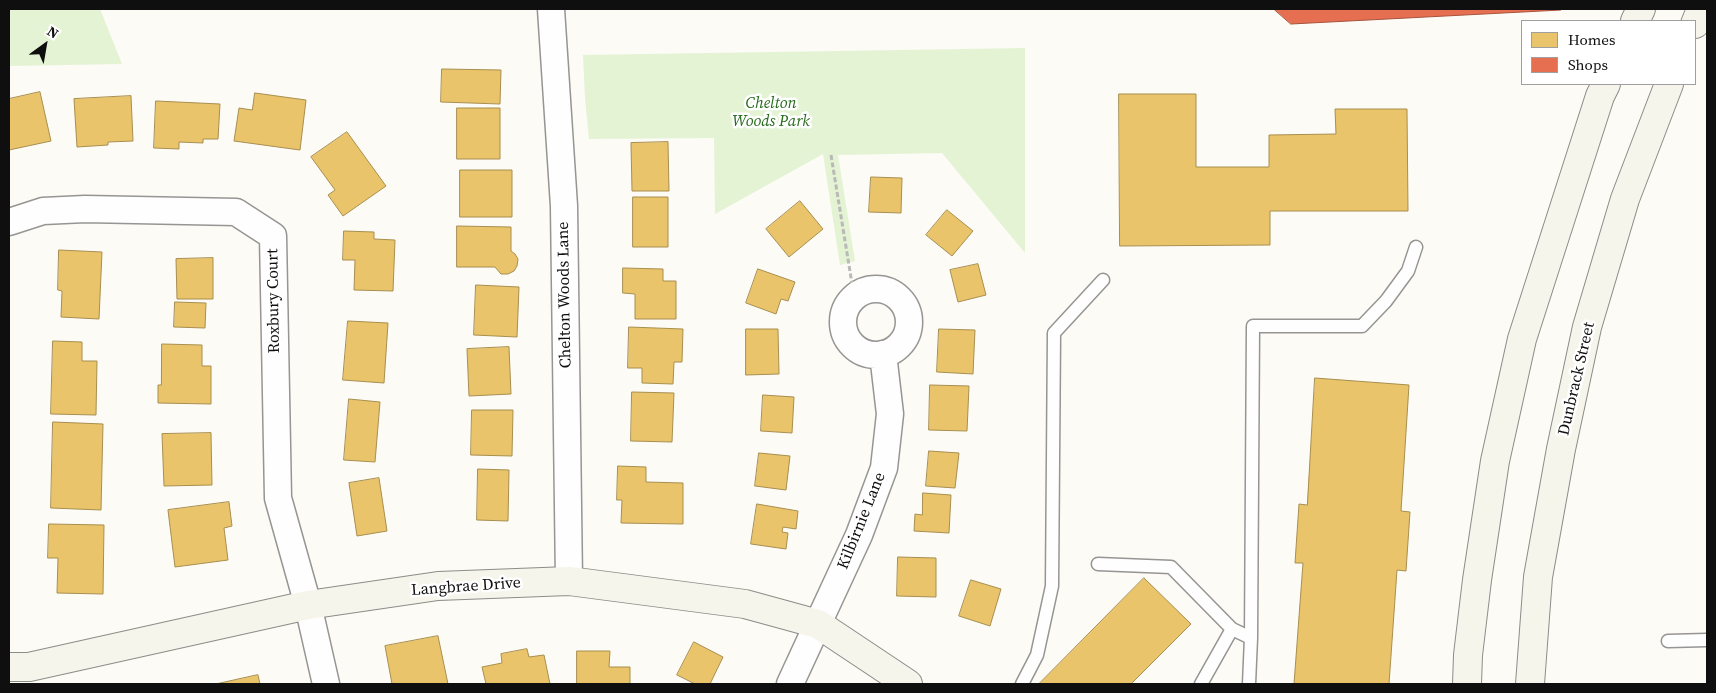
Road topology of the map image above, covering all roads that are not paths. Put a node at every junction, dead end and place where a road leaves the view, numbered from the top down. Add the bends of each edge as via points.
1 (551, 9) edge
2 (1702, 9) edge
3 (1696, 22) edge
4 (1606, 85) edge
5 (1669, 85) edge
6 (9, 222) edge
7 (1416, 247) dead end
8 (1103, 280) dead end
9 (883, 354) junction
10 (1098, 564) dead end
11 (569, 581) junction
12 (308, 605) junction
13 (818, 624) junction
14 (1232, 629) junction
15 (1250, 638) junction
16 (1707, 640) edge
17 (1668, 641) dead end
18 (9, 667) edge
19 (326, 684) edge
20 (790, 684) edge
21 (908, 684) edge
22 (1022, 684) edge
23 (1201, 684) edge
24 (1249, 684) edge
25 (1467, 684) edge
26 (1530, 684) edge

1 - 11 street, Chelton Woods Lane via 564,206
2 - 3 main road
4 - 25 main road via 1522,339 1495,461 1477,580
5 - 26 main road, Dunbrack Street via 1625,200 1587,327 1538,577
6 - 12 street, Roxbury Court via 43,211 85,209 236,212 272,236 278,498
7 - 15 lane via 1408,271 1362,326 1253,326
8 - 22 lane via 1054,333 1052,586 1037,655
9 - 9 street via 862,352 852,346 843,326 847,304 854,296 875,288 896,296 908,313 909,324 902,342
9 - 13 street, Kilbirnie Lane via 890,414 884,468 859,534
10 - 14 lane via 1171,566
11 - 12 main road, Langbrae Drive via 438,586
11 - 13 main road, Langbrae Drive via 745,604
12 - 18 main road, Langbrae Drive via 29,667
12 - 19 street
13 - 20 street, Kilbirnie Lane
13 - 21 main road, Langbrae Drive
14 - 15 lane
14 - 23 lane
15 - 24 lane
16 - 17 lane

